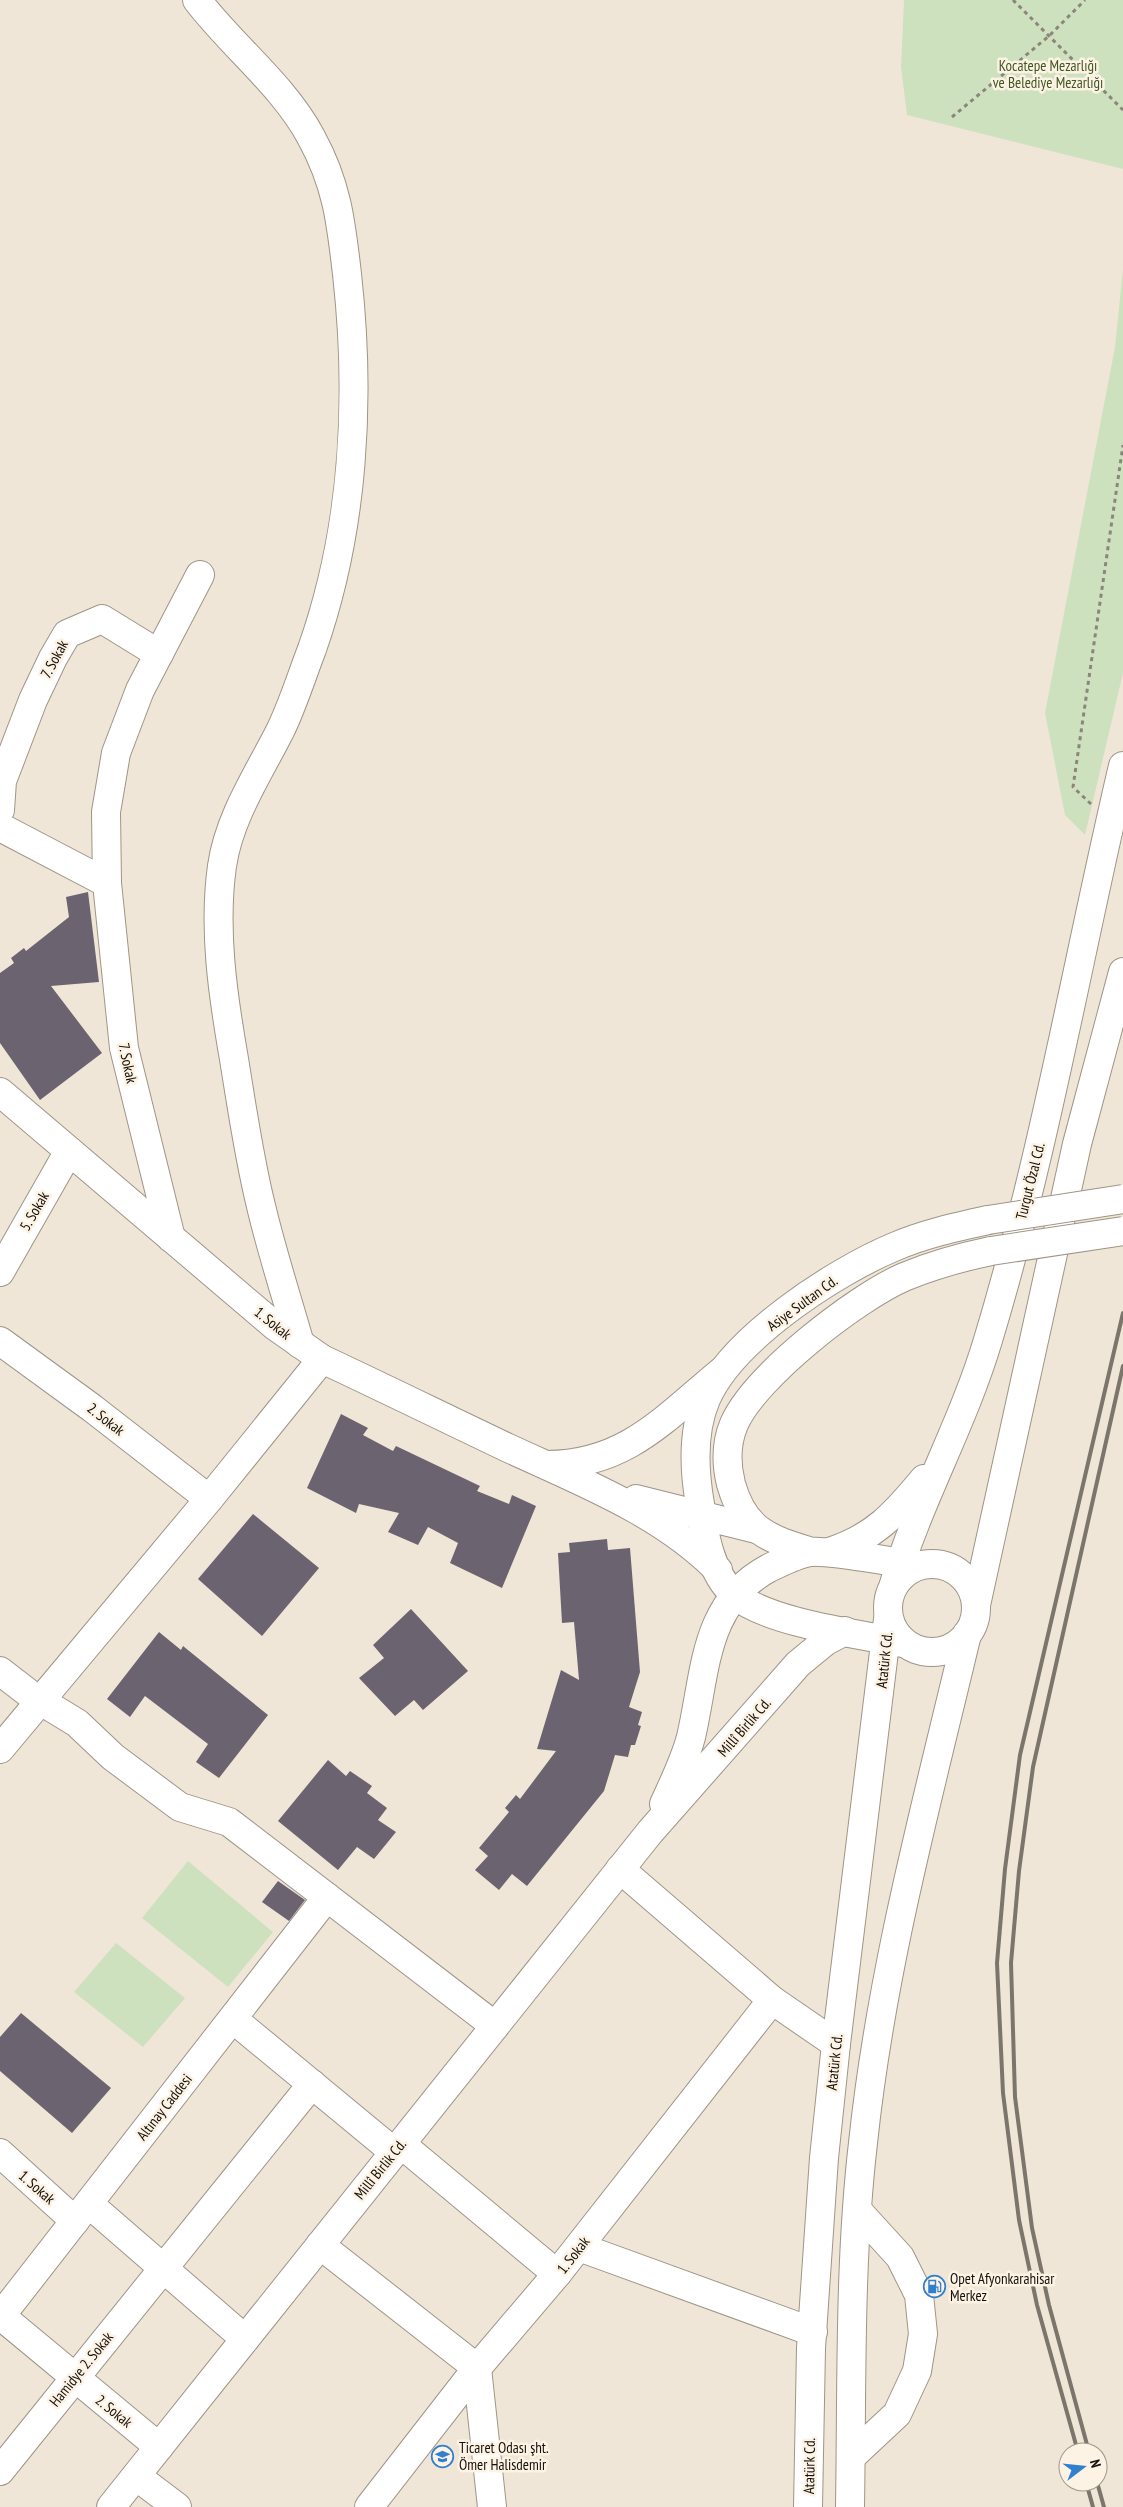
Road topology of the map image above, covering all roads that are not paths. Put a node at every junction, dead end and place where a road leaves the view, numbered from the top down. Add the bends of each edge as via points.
1 (197, 0) edge
2 (200, 575) dead end
3 (159, 654) junction
4 (1123, 766) edge
5 (0, 810) edge
6 (0, 826) edge
7 (107, 883) junction
8 (1123, 972) edge
9 (0, 1092) edge
10 (69, 1151) junction
11 (1123, 1199) edge
12 (1123, 1231) edge
13 (171, 1238) junction
14 (0, 1272) edge
15 (0, 1341) edge
16 (300, 1344) junction
17 (322, 1359) junction
18 (727, 1366) junction
19 (942, 1457) junction
20 (544, 1465) junction
21 (734, 1493) junction
22 (210, 1500) junction
23 (702, 1527) junction
24 (756, 1529) junction
25 (820, 1552) junction
26 (904, 1571) junction
27 (734, 1594) junction
28 (976, 1605) junction
29 (845, 1631) junction
30 (893, 1634) junction
31 (968, 1634) junction
32 (0, 1671) edge
33 (42, 1701) junction
34 (0, 1748) edge
35 (650, 1832) junction
36 (620, 1869) junction
37 (327, 1897) junction
38 (772, 2000) junction
39 (233, 2019) junction
40 (495, 2026) junction
41 (836, 2044) junction
42 (312, 2084) junction
43 (398, 2148) junction
44 (0, 2153) edge
45 (858, 2211) junction
46 (82, 2212) junction
47 (320, 2245) junction
48 (579, 2247) junction
49 (163, 2268) junction
50 (557, 2274) junction
51 (1, 2317) edge
52 (813, 2332) junction
53 (245, 2339) junction
54 (477, 2368) junction
55 (74, 2378) junction
56 (159, 2447) junction
57 (851, 2456) junction
58 (0, 2471) edge
59 (136, 2476) junction
60 (111, 2507) edge
61 (177, 2507) edge
62 (369, 2507) edge
63 (492, 2507) edge
64 (808, 2507) edge
65 (850, 2507) edge

1 - 16 street via 278,92 310,134 340,210 352,324 355,413 345,510 331,584 313,646 283,724 238,812 222,863 218,918 227,1018 244,1119 261,1206
2 - 3 street, 7. Sokak
3 - 5 street, 7. Sokak via 102,619 67,634 33,700 5,772
3 - 7 street, 7. Sokak via 140,690 116,753 106,812
4 - 19 street, Turgut Özal Cd. via 1040,1141 1003,1288 975,1380
6 - 7 street
7 - 13 street, 7. Sokak via 124,1048
8 - 28 street via 1077,1144
9 - 10 street, 1. Sokak
10 - 13 street, 1. Sokak
10 - 14 street, 5. Sokak
11 - 18 street, Asiye Sultan Cd., bridge via 988,1220 922,1236 861,1263 803,1299 757,1336
12 - 21 street, bridge via 991,1251 931,1267 874,1294 821,1331 754,1393 734,1425 727,1457
13 - 16 street, 1. Sokak
15 - 22 street, 2. Sokak
16 - 17 street, 1. Sokak
17 - 20 street, 1. Sokak
17 - 22 street
18 - 20 street via 655,1427 622,1448 603,1458
18 - 23 street, Asiye Sultan Cd. via 706,1400 697,1435
19 - 25 street via 887,1522 859,1541
19 - 26 street, Turgut Özal Cd.
20 - 23 street, 1. Sokak
21 - 23 street via 730,1510
21 - 24 street via 746,1519
22 - 33 street
23 - 24 street, 1. Sokak
23 - 27 street, Asiye Sultan Cd. via 718,1570
24 - 25 street via 787,1544
25 - 26 street
25 - 27 street via 777,1564 758,1574
26 - 28 street via 940,1564 953,1569 973,1590
26 - 30 street via 887,1604
27 - 29 street via 779,1616
27 - 35 street, Millî Birlik Cd. via 715,1630 708,1652 680,1770
28 - 31 street via 975,1620
29 - 30 street
29 - 35 street, Millî Birlik Cd. via 826,1641 798,1664
30 - 31 street via 916,1650 930,1652 956,1645
30 - 41 street, Atatürk Cd.
31 - 45 street via 911,1872 874,2053 862,2145
32 - 33 street
33 - 34 street
33 - 37 street via 77,1723 113,1757 180,1807 229,1822
35 - 36 street, Millî Birlik Cd.
36 - 38 street
36 - 40 street, Millî Birlik Cd.
37 - 39 street, Altınay Caddesi
37 - 40 street
38 - 41 street
38 - 48 street, 1. Sokak
39 - 42 street
39 - 46 street, Altınay Caddesi
40 - 43 street, Millî Birlik Cd.
41 - 52 street, Atatürk Cd. via 824,2158
42 - 43 street
42 - 49 street, Hamidye 2. Sokak
43 - 47 street, Millî Birlik Cd.
43 - 50 street
44 - 46 street, 1. Sokak
45 - 57 street
45 - 57 street via 900,2257 919,2296 923,2334 917,2371 897,2414
46 - 49 street, 1. Sokak
46 - 51 street, Altınay Caddesi
47 - 53 street, Millî Birlik Cd.
47 - 54 street
48 - 50 street, 1. Sokak
48 - 52 street
49 - 53 street
49 - 55 street, Hamidye 2. Sokak
50 - 54 street, 1. Sokak
51 - 55 street, 2. Sokak
52 - 64 street, Atatürk Cd.
53 - 56 street, Millî Birlik Cd.
54 - 62 street, 1. Sokak
54 - 63 street
55 - 56 street, 2. Sokak
55 - 58 street, Hamidye 2. Sokak
56 - 59 street, Millî Birlik Cd.
57 - 65 street
59 - 60 street, Millî Birlik Cd.
59 - 61 street

